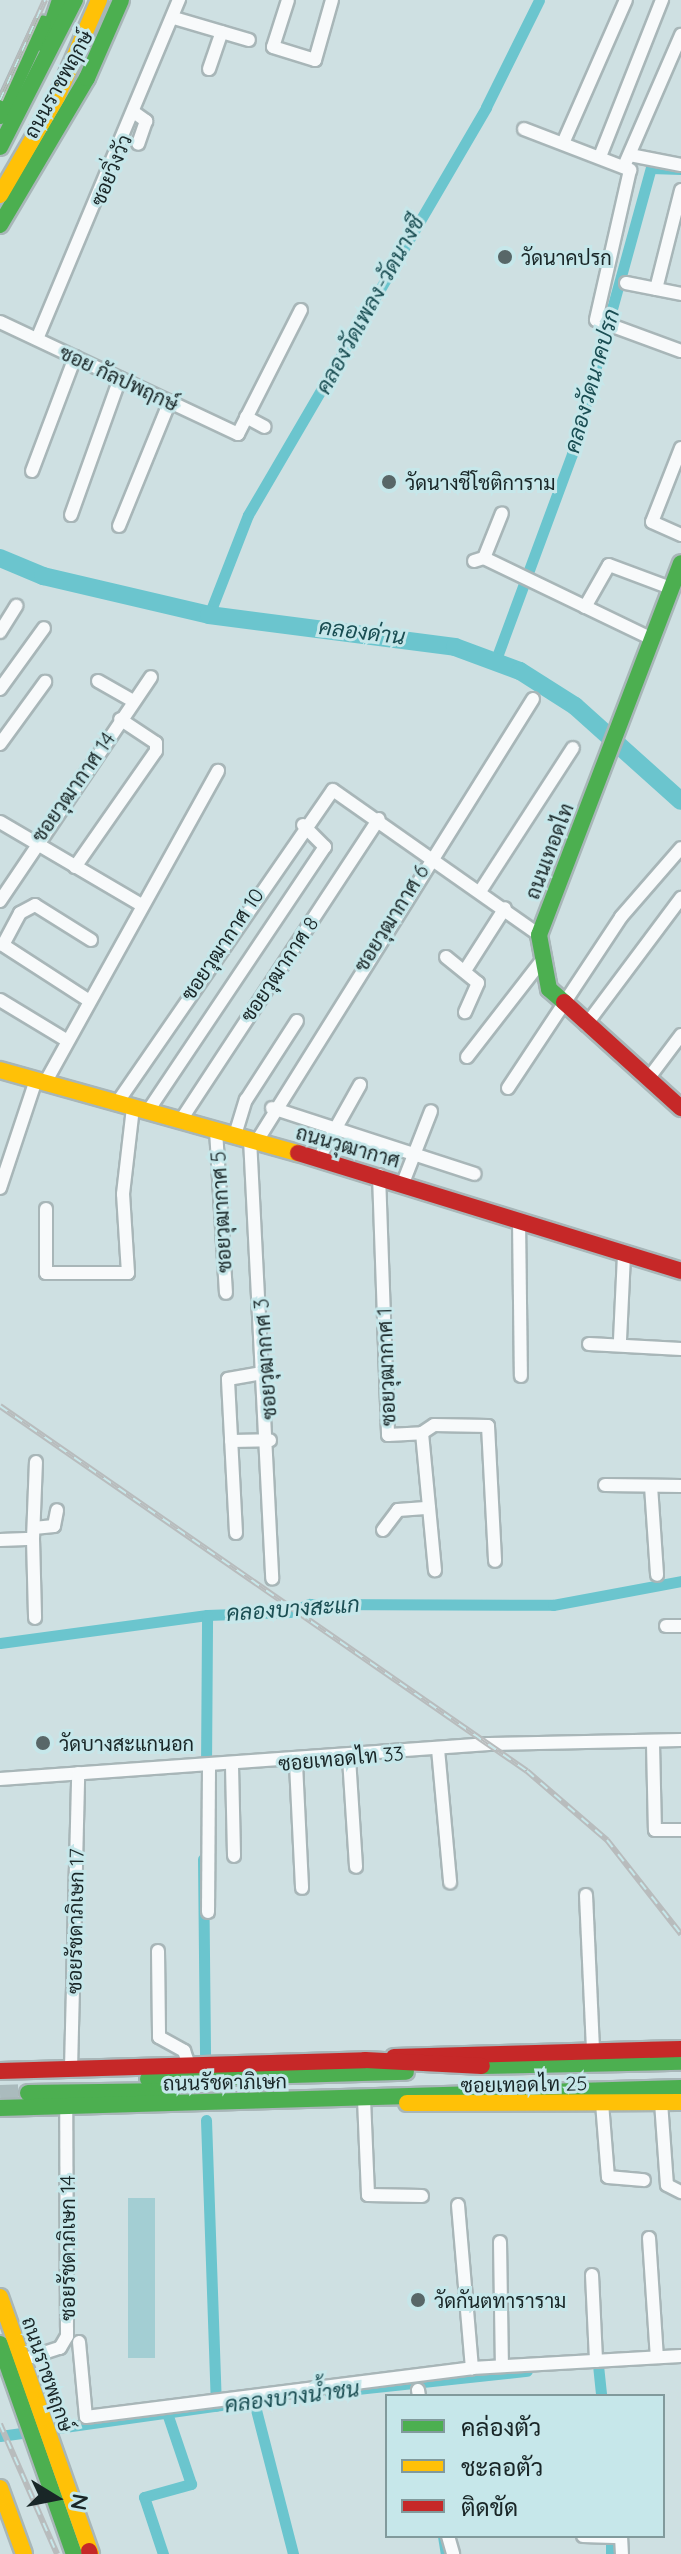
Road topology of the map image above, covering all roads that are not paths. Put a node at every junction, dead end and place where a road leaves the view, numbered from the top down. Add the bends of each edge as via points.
1 (52, 0) edge
2 (60, 0) edge
3 (75, 0) edge
4 (101, 0) edge
5 (121, 0) edge
6 (179, 0) edge
7 (288, 0) edge
8 (332, 0) edge
9 (626, 0) edge
10 (662, 0) edge
11 (174, 18) junction
12 (222, 32) junction
13 (681, 35) edge
14 (249, 40) dead end
15 (209, 69) dead end
16 (30, 97) junction
17 (135, 113) junction
18 (0, 116) edge
19 (524, 129) dead end
20 (564, 141) junction
21 (138, 144) dead end
22 (0, 147) edge
23 (601, 154) junction
24 (628, 160) junction
25 (681, 165) edge
26 (681, 190) edge
27 (0, 195) edge
28 (0, 225) edge
29 (626, 283) dead end
30 (656, 289) junction
31 (681, 294) edge
32 (301, 310) dead end
33 (0, 322) edge
34 (37, 339) junction
35 (681, 351) edge
36 (75, 357) junction
37 (120, 378) junction
38 (170, 401) junction
39 (246, 417) junction
40 (265, 427) dead end
41 (681, 448) edge
42 (32, 471) dead end
43 (502, 513) dead end
44 (71, 515) dead end
45 (119, 526) dead end
46 (681, 535) edge
47 (681, 563) edge
48 (671, 588) junction
49 (16, 606) dead end
50 (585, 607) junction
51 (44, 628) dead end
52 (0, 632) edge
53 (652, 639) junction
54 (151, 677) dead end
55 (2, 680) edge
56 (98, 681) dead end
57 (45, 682) dead end
58 (533, 699) dead end
59 (133, 701) junction
60 (120, 719) junction
61 (0, 744) edge
62 (573, 748) dead end
63 (218, 771) dead end
64 (379, 819) junction
65 (0, 822) edge
66 (303, 825) junction
67 (34, 843) junction
68 (681, 848) edge
69 (431, 855) junction
70 (75, 867) junction
71 (481, 890) junction
72 (681, 898) edge
73 (0, 901) edge
74 (140, 904) junction
75 (505, 908) junction
76 (539, 935) junction
77 (91, 940) dead end
78 (446, 957) dead end
79 (540, 963) junction
80 (466, 969) junction
81 (0, 1000) edge
82 (88, 1000) junction
83 (564, 1006) junction
84 (465, 1012) dead end
85 (297, 1021) dead end
86 (586, 1025) junction
87 (681, 1035) edge
88 (66, 1040) junction
89 (467, 1057) dead end
90 (0, 1070) edge
91 (648, 1079) junction
92 (40, 1081) junction
93 (360, 1085) dead end
94 (508, 1088) dead end
95 (133, 1107) junction
96 (272, 1108) junction
97 (681, 1108) edge
98 (431, 1111) dead end
99 (181, 1120) junction
100 (333, 1126) junction
101 (216, 1130) junction
102 (247, 1138) junction
103 (412, 1151) junction
104 (319, 1158) junction
105 (475, 1174) dead end
106 (379, 1175) junction
107 (403, 1183) junction
108 (0, 1188) edge
109 (46, 1209) dead end
110 (519, 1220) junction
111 (624, 1254) junction
112 (681, 1271) edge
113 (226, 1293) dead end
114 (620, 1340) dead end
115 (589, 1344) dead end
116 (681, 1349) edge
117 (266, 1372) junction
118 (521, 1376) dead end
119 (422, 1433) junction
120 (270, 1440) junction
121 (231, 1441) junction
122 (36, 1462) dead end
123 (605, 1485) dead end
124 (651, 1486) junction
125 (681, 1486) edge
126 (429, 1508) junction
127 (57, 1510) dead end
128 (383, 1530) dead end
129 (33, 1533) junction
130 (236, 1533) dead end
131 (0, 1540) edge
132 (495, 1561) dead end
133 (435, 1570) dead end
134 (657, 1575) dead end
135 (272, 1578) dead end
136 (35, 1618) dead end
137 (666, 1626) dead end
138 (681, 1626) edge
139 (681, 1740) edge
140 (653, 1744) junction
141 (438, 1749) junction
142 (349, 1758) junction
143 (296, 1764) junction
144 (232, 1766) junction
145 (206, 1767) junction
146 (78, 1773) junction
147 (0, 1779) edge
148 (681, 1830) edge
149 (234, 1856) dead end
150 (356, 1867) dead end
151 (450, 1882) dead end
152 (302, 1888) dead end
153 (586, 1895) dead end
154 (208, 1912) dead end
155 (158, 1951) dead end
156 (681, 2049) edge
157 (593, 2052) junction
158 (365, 2060) junction
159 (681, 2062) edge
160 (189, 2065) junction
161 (449, 2067) junction
162 (71, 2069) junction
163 (0, 2071) edge
164 (681, 2088) edge
165 (451, 2093) junction
166 (366, 2099) junction
167 (661, 2102) junction
168 (681, 2102) edge
169 (602, 2103) junction
170 (66, 2106) junction
171 (6, 2109) edge
172 (644, 2180) dead end
173 (681, 2192) edge
174 (422, 2196) dead end
175 (458, 2205) dead end
176 (649, 2238) dead end
177 (500, 2242) dead end
178 (592, 2275) dead end
179 (0, 2297) edge
180 (65, 2343) junction
181 (0, 2344) edge
182 (681, 2356) edge
183 (657, 2357) junction
184 (22, 2360) junction
185 (596, 2361) junction
186 (502, 2366) junction
187 (472, 2368) junction
188 (0, 2488) edge
189 (83, 2551) edge
190 (23, 2552) edge

1 - 18 main road, ถนนราชพฤกษ์
2 - 16 main road
3 - 16 main road, ถนนราชพฤกษ์
4 - 27 main road, ถนนราชพฤกษ์ via 80,51
5 - 28 main road, ถนนราชพฤกษ์ via 87,78
6 - 11 street, ซอยวิ่งวัว
7 - 8 street via 273,47 315,60
9 - 20 street
10 - 23 street
11 - 12 street
11 - 17 street, ซอยวิ่งวัว
12 - 14 street
12 - 15 street
13 - 24 street
16 - 22 main road, ถนนราชพฤกษ์
17 - 21 street via 146,121
17 - 34 street, ซอยวิ่งวัว
19 - 20 street
20 - 23 street
23 - 24 street
24 - 25 street
24 - 35 street via 630,190 603,322
26 - 30 street
29 - 30 street
30 - 31 street
32 - 39 street
33 - 34 street, ซอย กัลปพฤกษ์
34 - 36 street, ซอย กัลปพฤกษ์
36 - 37 street, ซอย กัลปพฤกษ์
36 - 42 street
37 - 38 street, ซอย กัลปพฤกษ์
37 - 44 street
38 - 39 street, ซอย กัลปพฤกษ์ via 238,434
38 - 45 street
39 - 40 street
41 - 46 street via 652,522
43 - 50 street via 479,559
47 - 48 main road, ถนนเทอดไท
48 - 50 street via 609,565
48 - 53 main road, ถนนเทอดไท
49 - 52 street
50 - 53 street
51 - 55 street
53 - 76 main road, ถนนเทอดไท
54 - 59 street, ซอยวุฒากาศ 14
56 - 59 street
57 - 61 street
58 - 69 street, ซอยวุฒากาศ 6
59 - 60 street, ซอยวุฒากาศ 14
60 - 67 street, ซอยวุฒากาศ 14
60 - 70 street via 157,746
62 - 71 street
63 - 74 street
64 - 66 street, ซอยวุฒากาศ 10 via 333,790
64 - 69 street
64 - 99 street, ซอยวุฒากาศ 8
65 - 67 street
66 - 95 street, ซอยวุฒากาศ 10
66 - 95 street via 325,847
67 - 70 street
67 - 73 street, ซอยวุฒากาศ 14
68 - 83 street via 621,917
69 - 71 street
69 - 96 street, ซอยวุฒากาศ 6
70 - 74 street
71 - 75 street
72 - 86 street
74 - 82 street
75 - 76 street
75 - 80 street
76 - 79 main road, ถนนเทอดไท
77 - 82 street via 35,905 20,913 3,945
78 - 80 street
79 - 83 main road, ถนนเทอดไท
79 - 89 street
80 - 84 street via 479,989
81 - 88 street
82 - 88 street
83 - 86 main road, ถนนเทอดไท
83 - 94 street
85 - 102 street via 246,1100
86 - 91 main road, ถนนเทอดไท
87 - 91 street
88 - 92 street
90 - 92 main road, ถนนวุฒากาศ
91 - 97 main road, ถนนเทอดไท
92 - 95 main road, ถนนวุฒากาศ
92 - 108 street
93 - 100 street
95 - 99 main road, ถนนวุฒากาศ
95 - 109 street via 123,1194 128,1273 46,1273
96 - 100 street
96 - 102 street, ซอยวุฒากาศ 6
98 - 103 street
99 - 101 main road, ถนนวุฒากาศ
100 - 103 street
100 - 104 street
101 - 102 main road, ถนนวุฒากาศ
101 - 113 street, ซอยวุฒากาศ 5
102 - 104 main road, ถนนวุฒากาศ
102 - 117 street, ซอยวุฒากาศ 3
103 - 105 street
103 - 107 street
104 - 106 main road, ถนนวุฒากาศ
106 - 107 main road, ถนนวุฒากาศ
106 - 119 street, ซอยวุฒากาศ 1 via 388,1435
107 - 110 main road, ถนนวุฒากาศ
110 - 111 main road, ถนนวุฒากาศ
110 - 118 street
111 - 112 main road, ถนนวุฒากาศ
111 - 114 street
115 - 116 street
117 - 120 street, ซอยวุฒากาศ 3
117 - 121 street via 229,1377
119 - 126 street, ซอยวุฒากาศ 1
119 - 132 street via 434,1425 488,1426
120 - 121 street
120 - 135 street, ซอยวุฒากาศ 3
121 - 130 street
122 - 129 street
123 - 124 street
124 - 125 street
124 - 134 street
126 - 128 street via 398,1510
126 - 133 street, ซอยวุฒากาศ 1
127 - 129 street via 54,1526
129 - 131 street
129 - 136 street
137 - 138 street
139 - 140 street, ซอยเทอดไท 33
140 - 141 street, ซอยเทอดไท 33
140 - 148 street via 655,1830
141 - 142 street, ซอยเทอดไท 33
141 - 151 street
142 - 143 street, ซอยเทอดไท 33
142 - 150 street
143 - 144 street, ซอยเทอดไท 33
143 - 152 street
144 - 145 street, ซอยเทอดไท 33
144 - 149 street
145 - 146 street, ซอยเทอดไท 33
145 - 154 street
146 - 147 street, ซอยเทอดไท 33
146 - 162 street, ซอยรัชดาภิเษก 17
153 - 157 street
155 - 160 street via 159,2037 184,2051
156 - 157 main road
157 - 158 main road
158 - 160 main road, ถนนรัชดาภิเษก
158 - 161 main road, ถนนรัชดาภิเษก
159 - 161 main road, ถนนรัชดาภิเษก
160 - 162 main road, ถนนรัชดาภิเษก
161 - 165 main road, ถนนรัชดาภิเษก via 28,2087
162 - 163 main road, ถนนรัชดาภิเษก
164 - 165 main road, ถนนรัชดาภิเษก
165 - 166 main road, ถนนรัชดาภิเษก
166 - 169 main road, ซอยเทอดไท 25
166 - 170 main road, ถนนรัชดาภิเษก
166 - 174 street via 368,2195
167 - 168 main road, ซอยเทอดไท 25
167 - 169 main road, ซอยเทอดไท 25
167 - 173 street via 667,2185
169 - 172 street via 608,2177
170 - 171 main road, ถนนรัชดาภิเษก
170 - 180 street, ซอยรัชดาภิเษก 14
175 - 187 street
176 - 183 street
177 - 186 street
178 - 185 street
179 - 184 main road, ถนนราชพฤกษ์
180 - 184 street, ซอยรัชดาภิเษก 14
180 - 187 street via 83,2342 86,2417
181 - 189 main road, ถนนราชพฤกษ์
182 - 183 street
183 - 185 street
184 - 189 main road, ถนนราชพฤกษ์
185 - 186 street
186 - 187 street
188 - 190 main road

